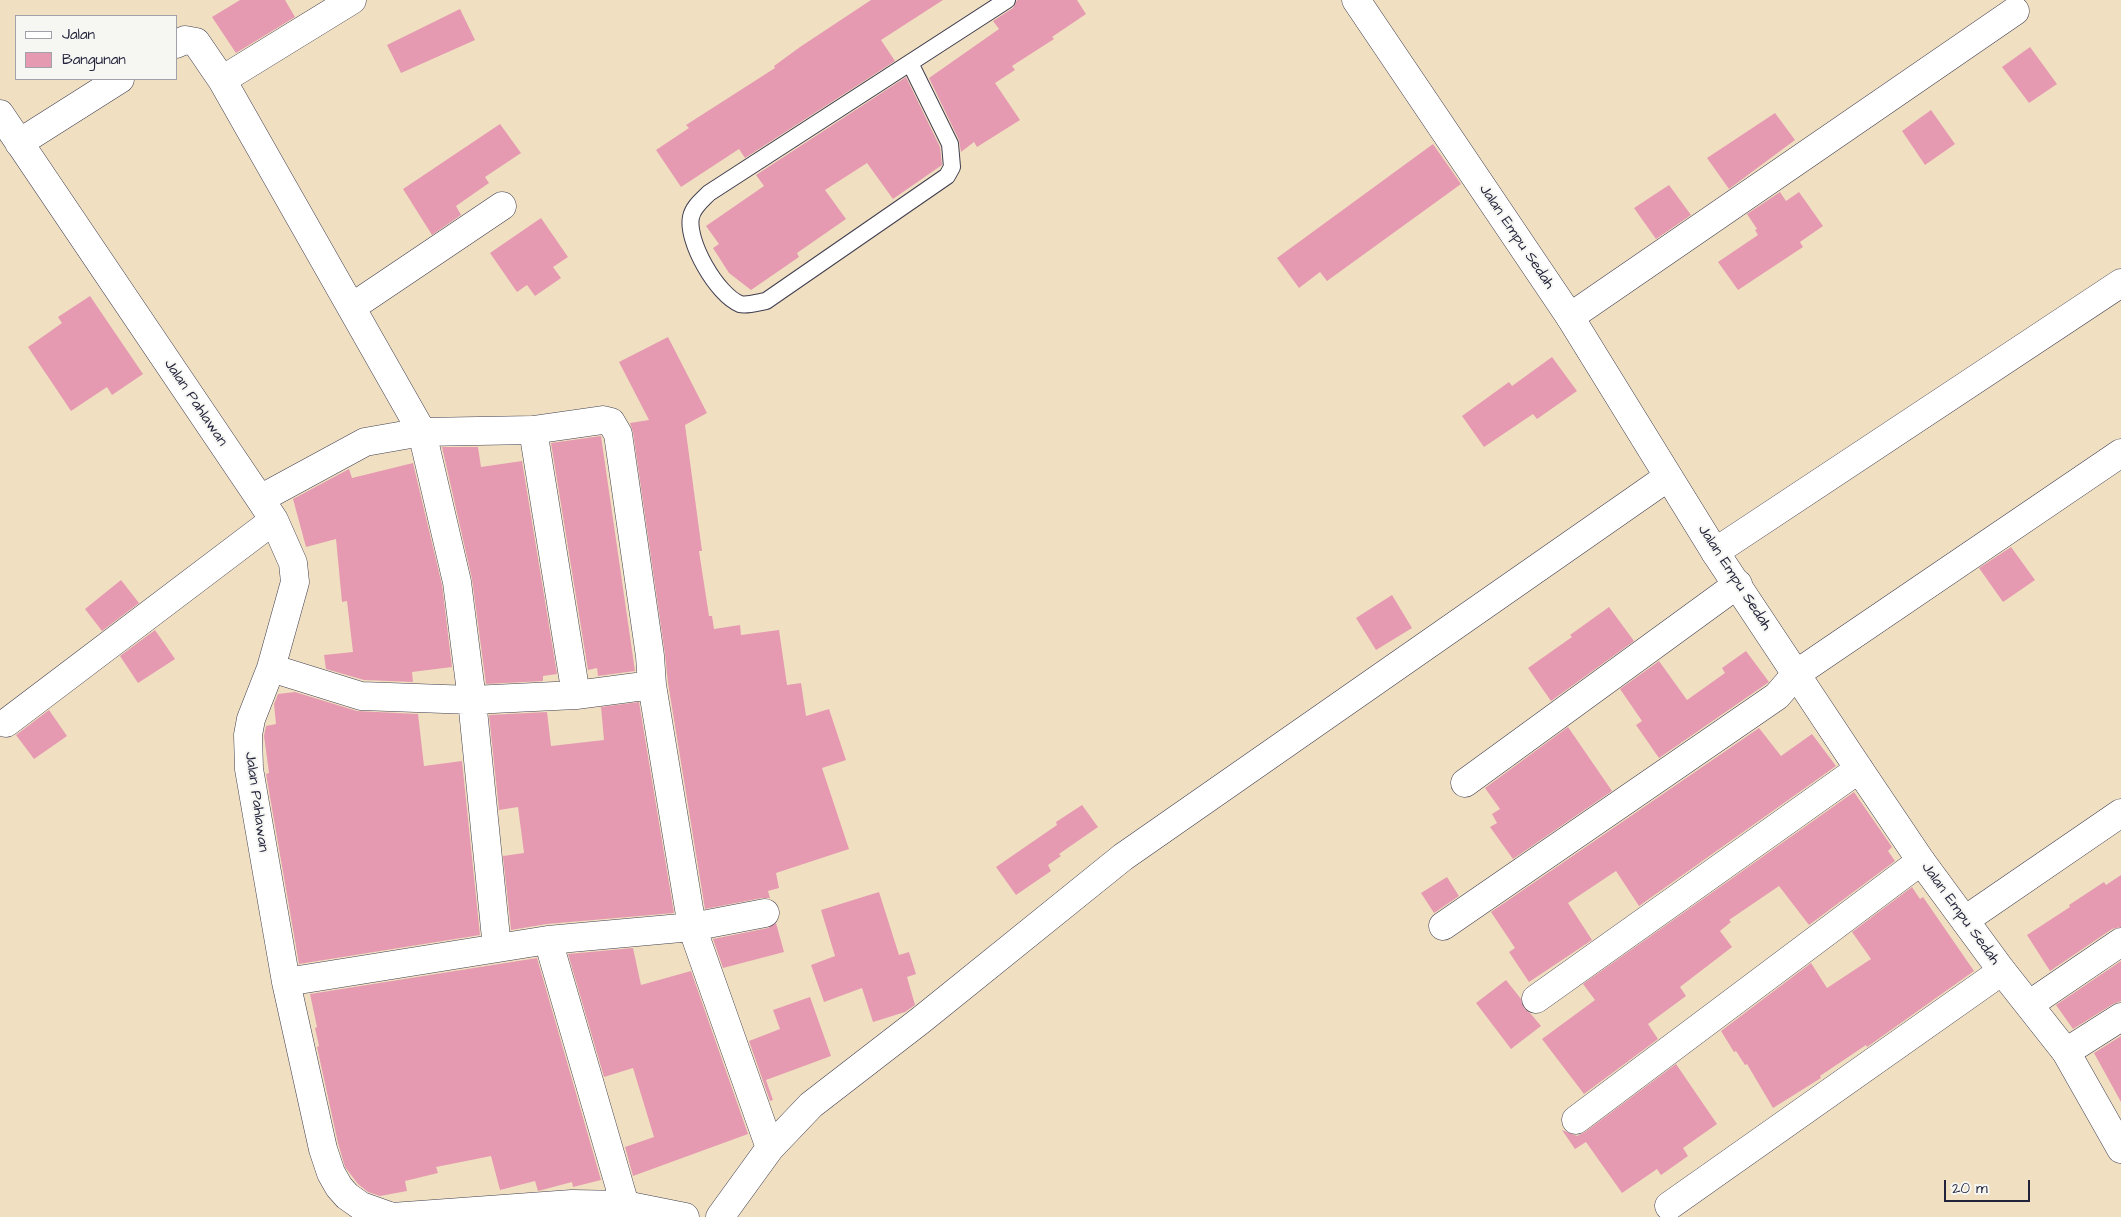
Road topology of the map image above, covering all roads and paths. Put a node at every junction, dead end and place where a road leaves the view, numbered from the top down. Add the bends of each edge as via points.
1 (352, 0) edge
2 (1007, 0) edge
3 (1356, 0) edge
4 (2016, 11) dead end
5 (178, 43) edge
6 (910, 62) junction
7 (118, 80) edge
8 (222, 80) junction
9 (0, 114) edge
10 (19, 143) junction
11 (502, 206) dead end
12 (2121, 283) edge
13 (352, 307) junction
14 (1570, 316) junction
15 (533, 430) junction
16 (422, 432) junction
17 (2121, 453) edge
18 (1668, 477) junction
19 (267, 510) junction
20 (1715, 552) junction
21 (1738, 584) junction
22 (271, 668) junction
23 (1796, 674) junction
24 (652, 685) junction
25 (576, 694) junction
26 (472, 700) junction
27 (6, 723) dead end
28 (1859, 770) junction
29 (1465, 783) dead end
30 (2121, 813) edge
31 (1921, 861) junction
32 (765, 914) dead end
33 (1966, 920) junction
34 (1443, 926) dead end
35 (692, 927) junction
36 (548, 940) junction
37 (2121, 942) edge
38 (497, 948) junction
39 (2002, 971) junction
40 (286, 982) junction
41 (1536, 1000) dead end
42 (2030, 1004) junction
43 (2121, 1017) edge
44 (2066, 1052) junction
45 (1576, 1120) dead end
46 (770, 1148) junction
47 (2121, 1149) edge
48 (625, 1205) junction
49 (1669, 1206) dead end
50 (685, 1217) edge
51 (720, 1217) edge

1 - 8 street
2 - 6 lane
3 - 14 street, Jalan Empu Sedah
4 - 14 street
5 - 8 street via 186,40 196,42
6 - 6 lane via 709,193 694,208 690,219 704,268 729,297 741,304 766,301 947,176 952,167 950,144
7 - 10 street
8 - 13 street
9 - 10 street, Jalan Pahlawan
10 - 19 street, Jalan Pahlawan
11 - 13 street
12 - 20 street
13 - 16 street
14 - 18 street, Jalan Empu Sedah
15 - 16 street
15 - 24 street via 603,420 614,424
15 - 25 street
16 - 19 street via 365,442
16 - 26 street via 457,582
17 - 23 street
18 - 20 street, Jalan Empu Sedah
18 - 46 street via 1124,857 811,1105
19 - 22 street, Jalan Pahlawan via 293,563 295,582
19 - 27 street
20 - 21 street, Jalan Empu Sedah
21 - 23 street, Jalan Empu Sedah
21 - 29 street
22 - 26 street via 361,696
22 - 40 street, Jalan Pahlawan via 251,719 249,769
23 - 28 street, Jalan Empu Sedah
23 - 34 street via 1777,696
24 - 25 street
24 - 35 street
25 - 26 street
26 - 38 street
28 - 31 street, Jalan Empu Sedah
28 - 41 street
30 - 33 street
31 - 33 street, Jalan Empu Sedah
31 - 45 street
32 - 35 street
33 - 39 street, Jalan Empu Sedah
35 - 36 street
35 - 46 street
36 - 38 street
36 - 48 street
37 - 42 street
38 - 40 street
39 - 42 street, Jalan Empu Sedah
39 - 49 street
40 - 48 street, Jalan Pahlawan via 331,1173 346,1196 361,1206 392,1217 572,1204
42 - 44 street, Jalan Empu Sedah
43 - 44 street
44 - 47 street, Jalan Empu Sedah
46 - 51 street
48 - 50 street, Jalan Pahlawan

